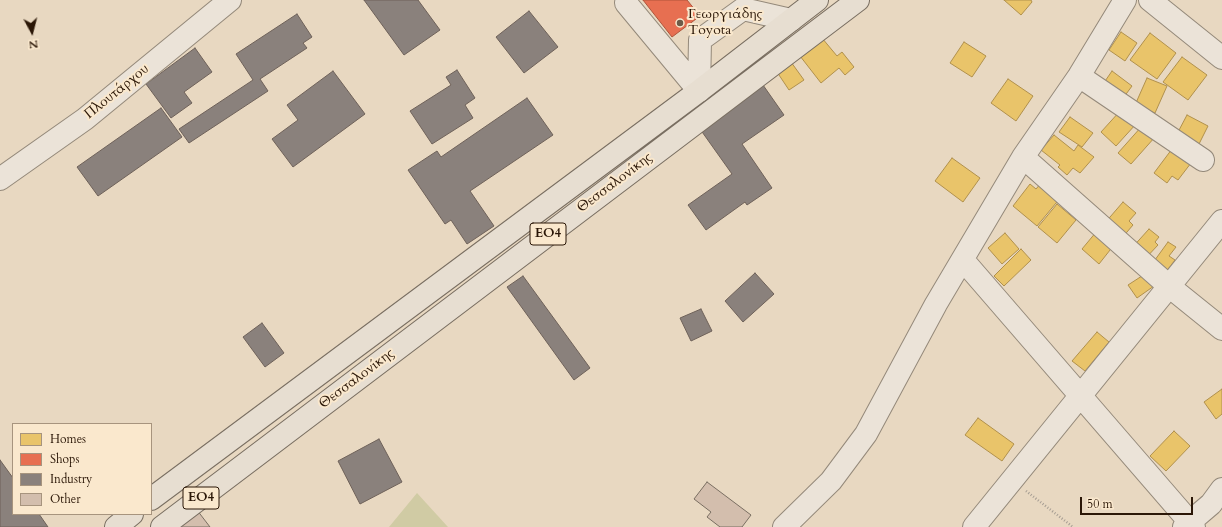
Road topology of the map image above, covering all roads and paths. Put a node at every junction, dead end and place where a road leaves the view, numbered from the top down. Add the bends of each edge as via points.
1 (230, 0) edge
2 (817, 0) edge
3 (858, 0) edge
4 (1125, 0) edge
5 (1150, 0) edge
6 (626, 3) dead end
7 (791, 20) junction
8 (1222, 58) edge
9 (1079, 76) junction
10 (700, 91) junction
11 (1023, 157) junction
12 (1203, 160) dead end
13 (0, 179) edge
14 (1222, 221) edge
15 (963, 260) junction
16 (1170, 287) junction
17 (1222, 329) edge
18 (1080, 396) junction
19 (1011, 480) junction
20 (1222, 489) edge
21 (152, 498) edge
22 (131, 515) edge
23 (1189, 525) edge
24 (116, 527) edge
25 (162, 527) edge
26 (784, 527) edge
27 (974, 527) edge
28 (1073, 527) edge

1 - 13 street, Πλουτάρχου via 85,119
2 - 7 main road, Θεσσαλονίκης / ΕΟ4
3 - 25 main road, Θεσσαλονίκης / ΕΟ4
4 - 9 street
5 - 8 street
6 - 10 street
7 - 10 main road, Θεσσαλονίκης / ΕΟ4
7 - 10 street via 743,9 700,40
9 - 11 street
9 - 12 street
10 - 21 main road, Θεσσαλονίκης / ΕΟ4
11 - 15 street
11 - 16 street
14 - 16 street
15 - 18 street
15 - 26 street via 936,304 866,434 831,481
16 - 17 street
16 - 18 street
18 - 19 street
18 - 23 street
19 - 27 street
19 - 28 path
20 - 23 street via 1211,504
22 - 24 main road

